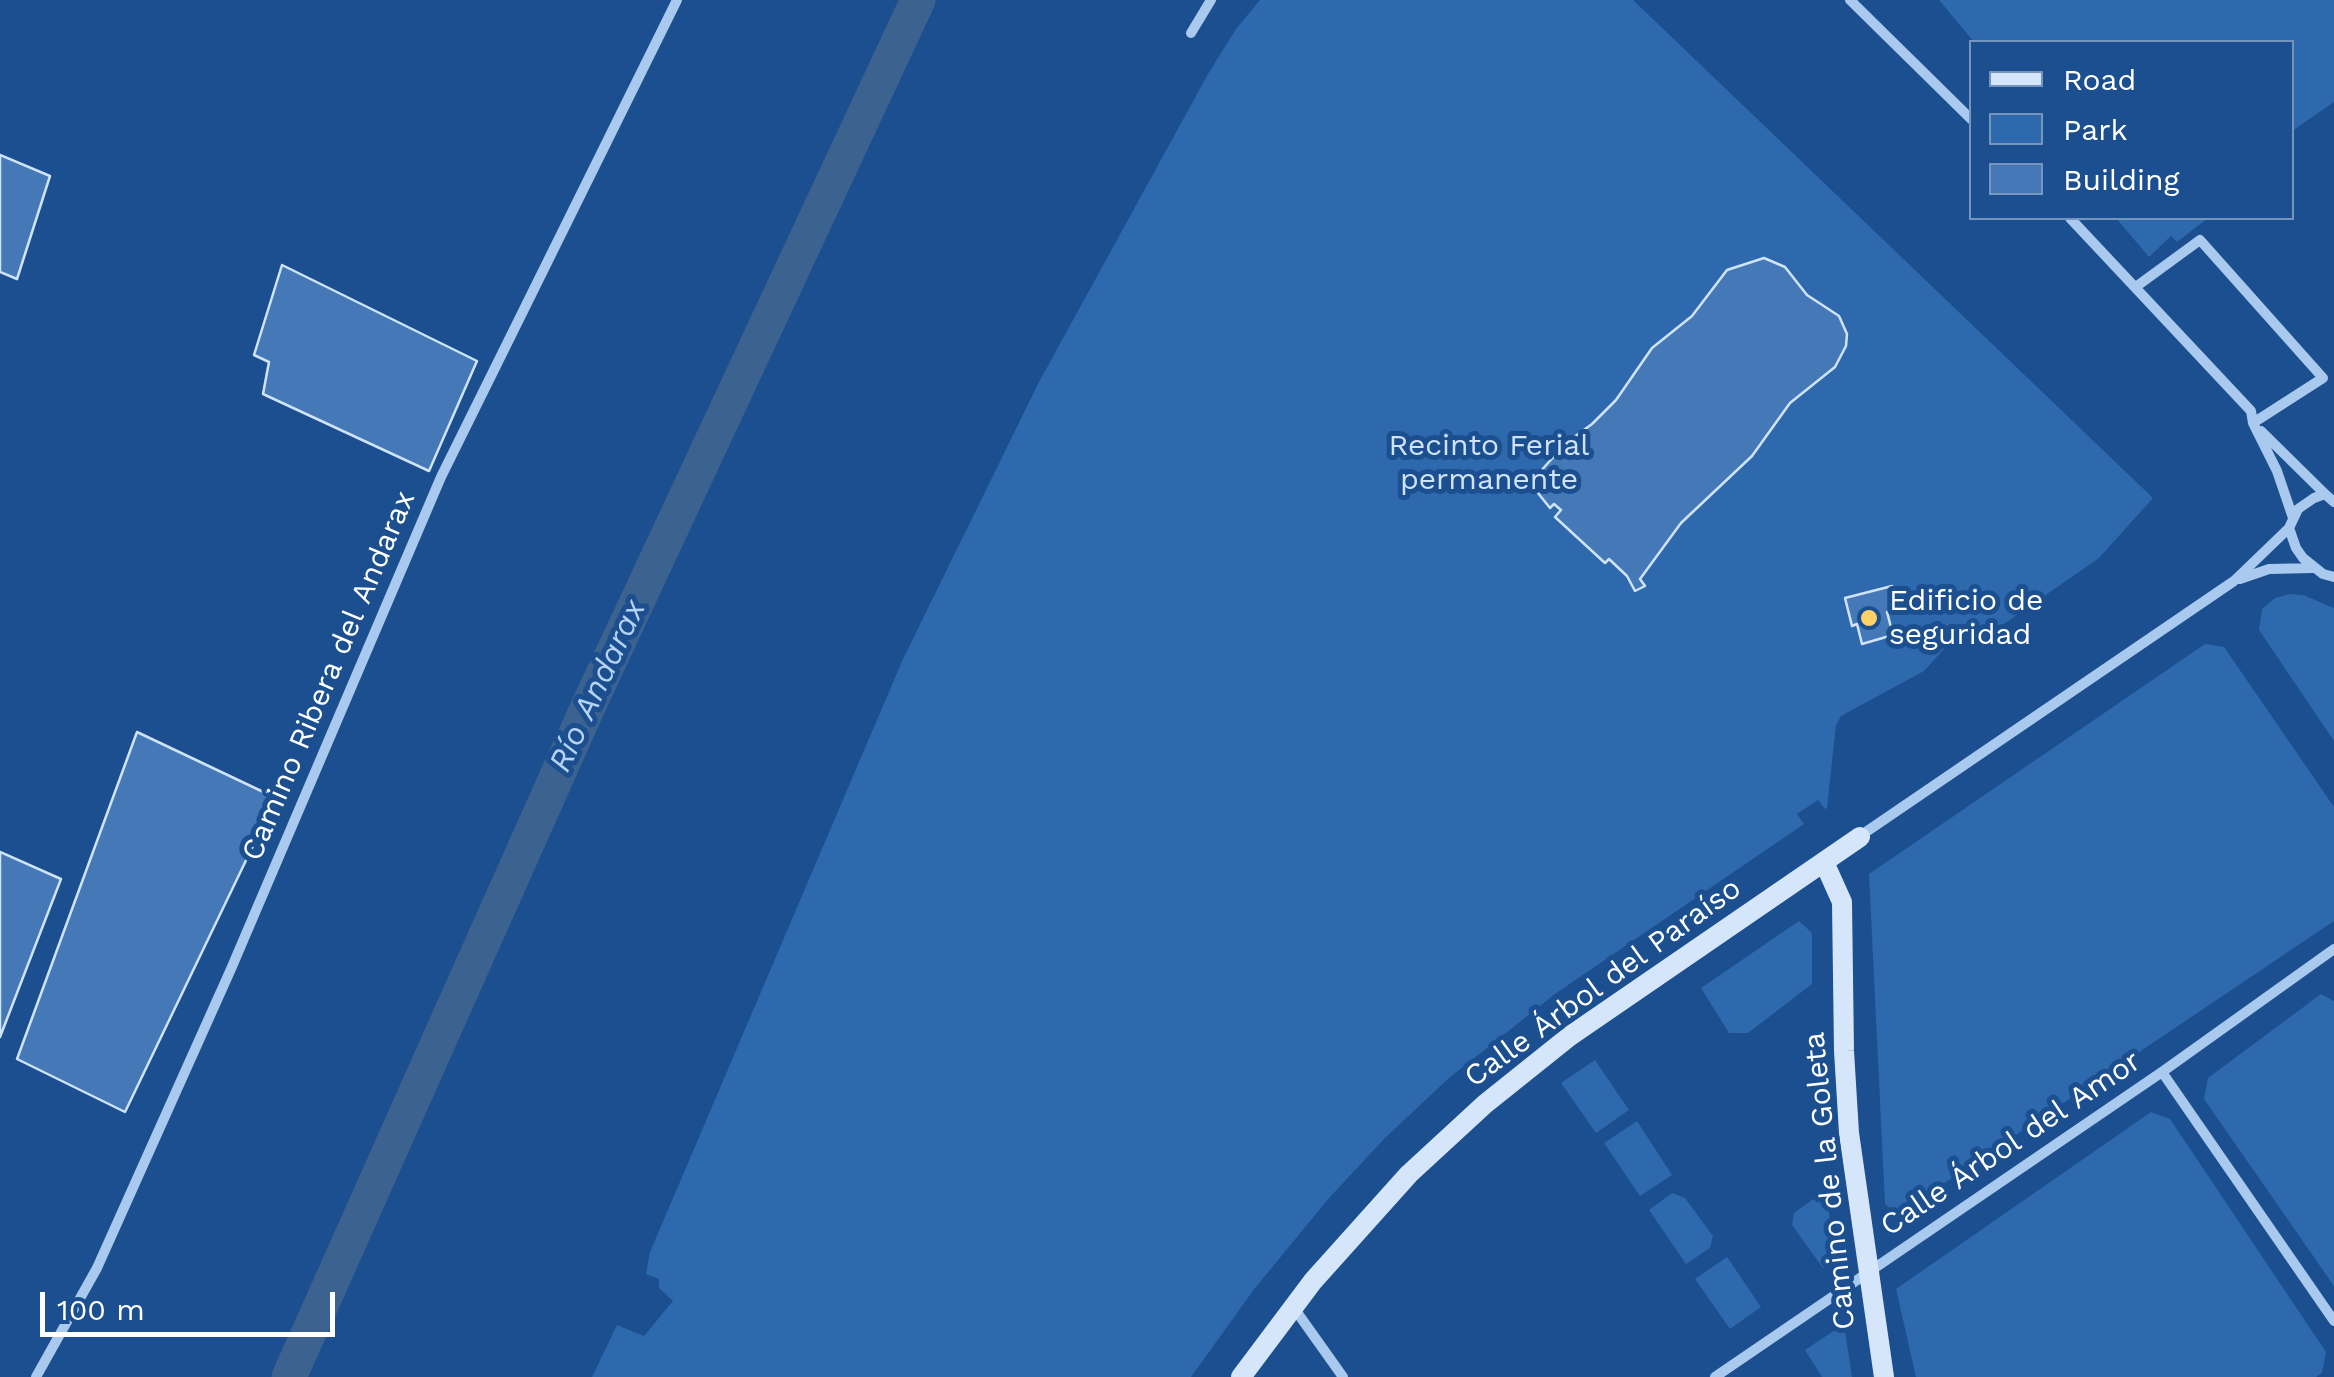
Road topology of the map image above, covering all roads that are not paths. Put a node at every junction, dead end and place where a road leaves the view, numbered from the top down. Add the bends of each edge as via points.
1 (677, 0) edge
2 (1211, 0) edge
3 (1850, 0) edge
4 (1192, 32) dead end
5 (1969, 117) edge
6 (2072, 220) edge
7 (2137, 286) junction
8 (2329, 377) edge
9 (2253, 424) junction
10 (2329, 498) edge
11 (2291, 523) junction
12 (2313, 568) junction
13 (2334, 577) edge
14 (2234, 581) junction
15 (1860, 836) joint
16 (1824, 862) junction
17 (2334, 949) edge
18 (2162, 1072) junction
19 (1867, 1273) junction
20 (1294, 1307) junction
21 (2334, 1321) edge
22 (36, 1377) edge
23 (1241, 1377) edge
24 (1342, 1377) edge
25 (1715, 1377) edge
26 (1884, 1377) edge

1 - 22 street, Camino Ribera del Andarax via 441,478 98,1268
2 - 4 street
3 - 5 street
6 - 7 street
7 - 8 street via 2200,240
7 - 9 street via 2246,405
8 - 9 street
9 - 10 street
9 - 11 street via 2277,472
10 - 11 street via 2305,503
11 - 12 street via 2296,548
11 - 14 street
12 - 13 street
12 - 14 street via 2269,569
14 - 15 street
15 - 16 street, Calle Árbol del Paraíso
16 - 19 street, Camino de la Goleta via 1842,902 1849,1133
16 - 20 street, Calle Árbol del Paraíso via 1511,1082 1408,1174
17 - 18 street, Calle Árbol del Amor
18 - 19 street, Calle Árbol del Amor
18 - 21 street
19 - 25 street, Calle Árbol del Amor
19 - 26 street, Camino de la Goleta
20 - 23 street, Calle Árbol del Paraíso
20 - 24 street

